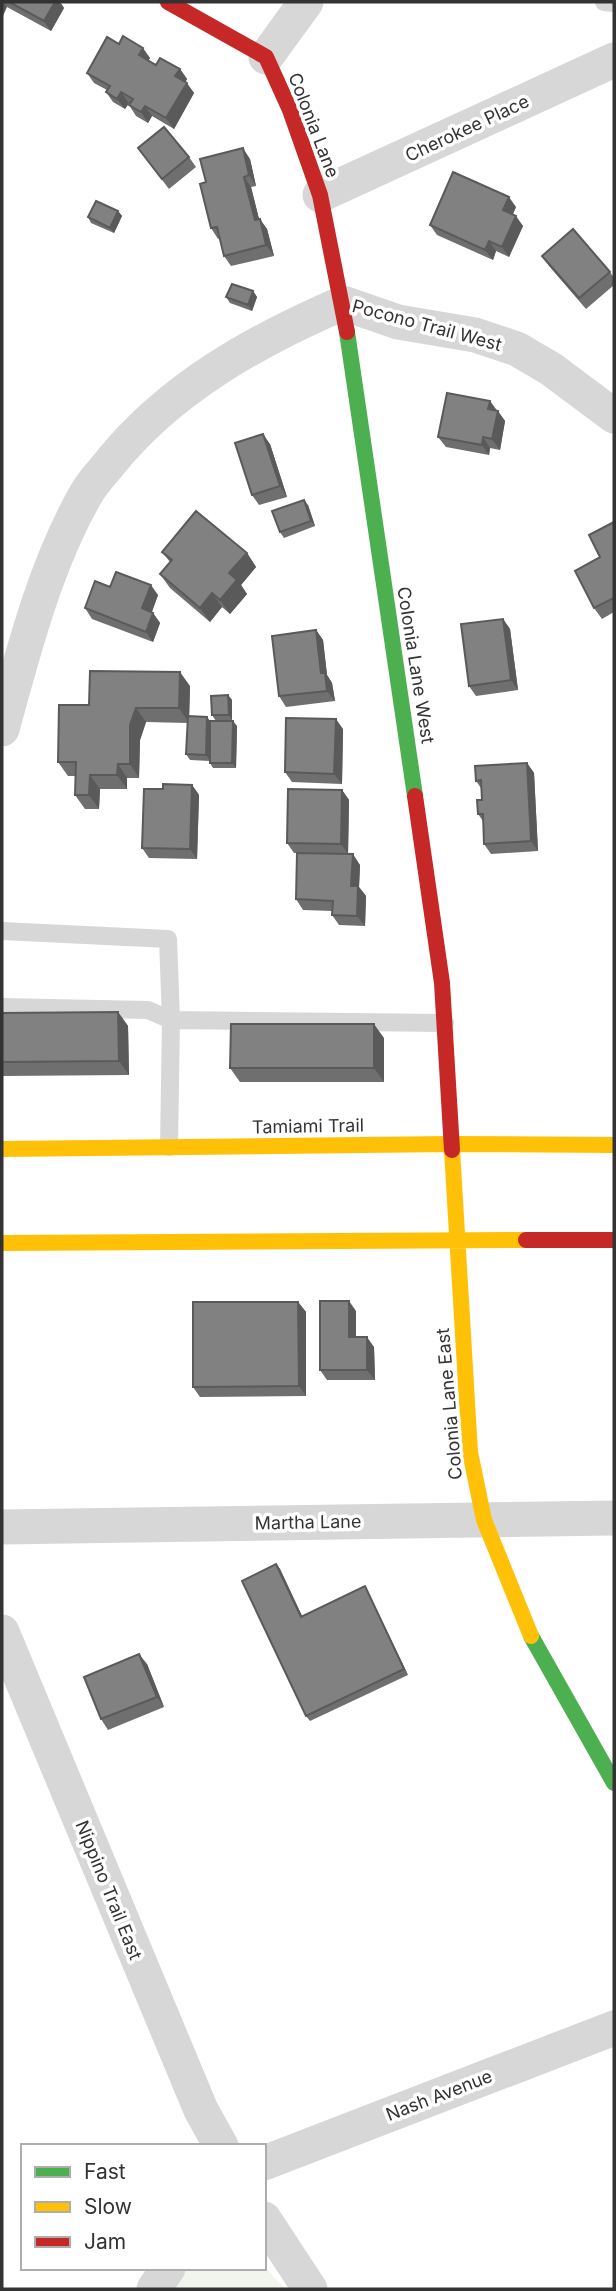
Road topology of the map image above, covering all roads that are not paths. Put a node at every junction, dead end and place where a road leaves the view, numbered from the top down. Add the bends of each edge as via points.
1 (168, 2) edge
2 (306, 2) edge
3 (604, 2) edge
4 (614, 3) edge
5 (267, 57) junction
6 (614, 61) edge
7 (320, 195) junction
8 (343, 303) junction
9 (614, 416) edge
10 (2, 729) edge
11 (2, 931) edge
12 (2, 1007) edge
13 (171, 1020) junction
14 (445, 1023) junction
15 (450, 1144) junction
16 (614, 1145) edge
17 (169, 1147) junction
18 (2, 1149) edge
19 (614, 1240) edge
20 (457, 1241) junction
21 (2, 1243) edge
22 (614, 1518) edge
23 (484, 1520) junction
24 (2, 1527) edge
25 (2, 1632) edge
26 (614, 1783) edge
27 (614, 2028) edge
28 (219, 2144) edge
29 (266, 2162) edge
30 (266, 2222) edge
31 (167, 2270) edge
32 (154, 2289) edge
33 (310, 2289) edge

1 - 5 street
2 - 5 street
3 - 4 lane
5 - 7 street, Colonia Lane
6 - 7 street, Cherokee Place
7 - 8 street, Colonia Lane West
8 - 9 street, Pocono Trail West via 398,322 475,335 517,349
8 - 10 street via 278,332 196,382 120,450 88,491 64,537
8 - 14 street, Colonia Lane West
11 - 13 lane via 168,939
12 - 13 lane via 148,1010
13 - 14 lane
13 - 17 lane
14 - 15 street, Colonia Lane West
15 - 16 street, Tamiami Trail
15 - 17 street, Tamiami Trail
15 - 20 street, Colonia Lane East
17 - 18 street, Tamiami Trail
19 - 20 street
20 - 21 street
20 - 23 street, Colonia Lane East via 470,1452
22 - 23 street, Martha Lane
23 - 24 street, Martha Lane
23 - 26 street, Colonia Lane East via 533,1640
25 - 28 street, Nippino Trail East
27 - 29 street, Nash Avenue
30 - 33 street
31 - 32 street

